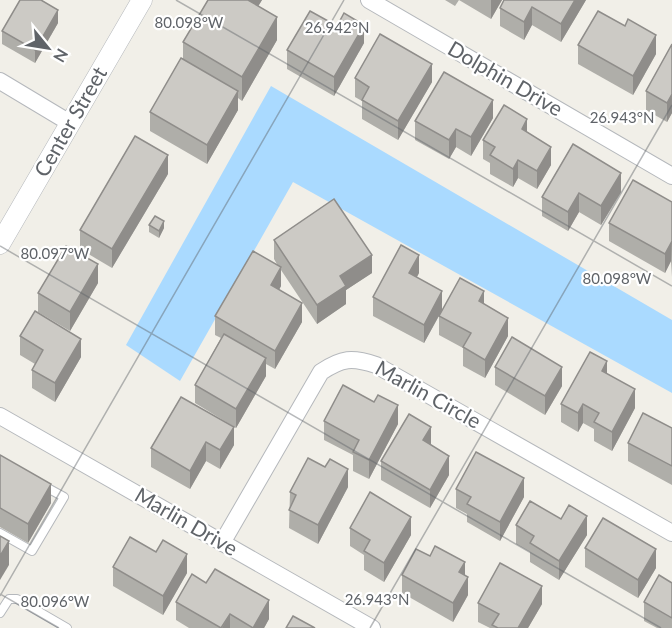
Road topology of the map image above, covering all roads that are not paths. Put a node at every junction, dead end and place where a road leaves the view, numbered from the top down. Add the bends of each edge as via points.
1 (142, 0) edge
2 (369, 0) edge
3 (0, 81) edge
4 (70, 123) junction
5 (672, 176) edge
6 (0, 244) edge
7 (0, 416) edge
8 (36, 482) edge
9 (0, 533) edge
10 (672, 533) edge
11 (222, 543) junction
12 (0, 613) edge
13 (67, 628) edge
14 (372, 628) edge

1 - 4 street, Center Street
2 - 5 street, Dolphin Drive
3 - 4 street
4 - 6 street, Center Street
7 - 11 street, Marlin Drive
8 - 9 lane via 64,497 32,551
10 - 11 street, Marlin Circle via 376,365 347,360 321,372
11 - 14 street, Marlin Drive
12 - 13 lane via 9,599 17,599

